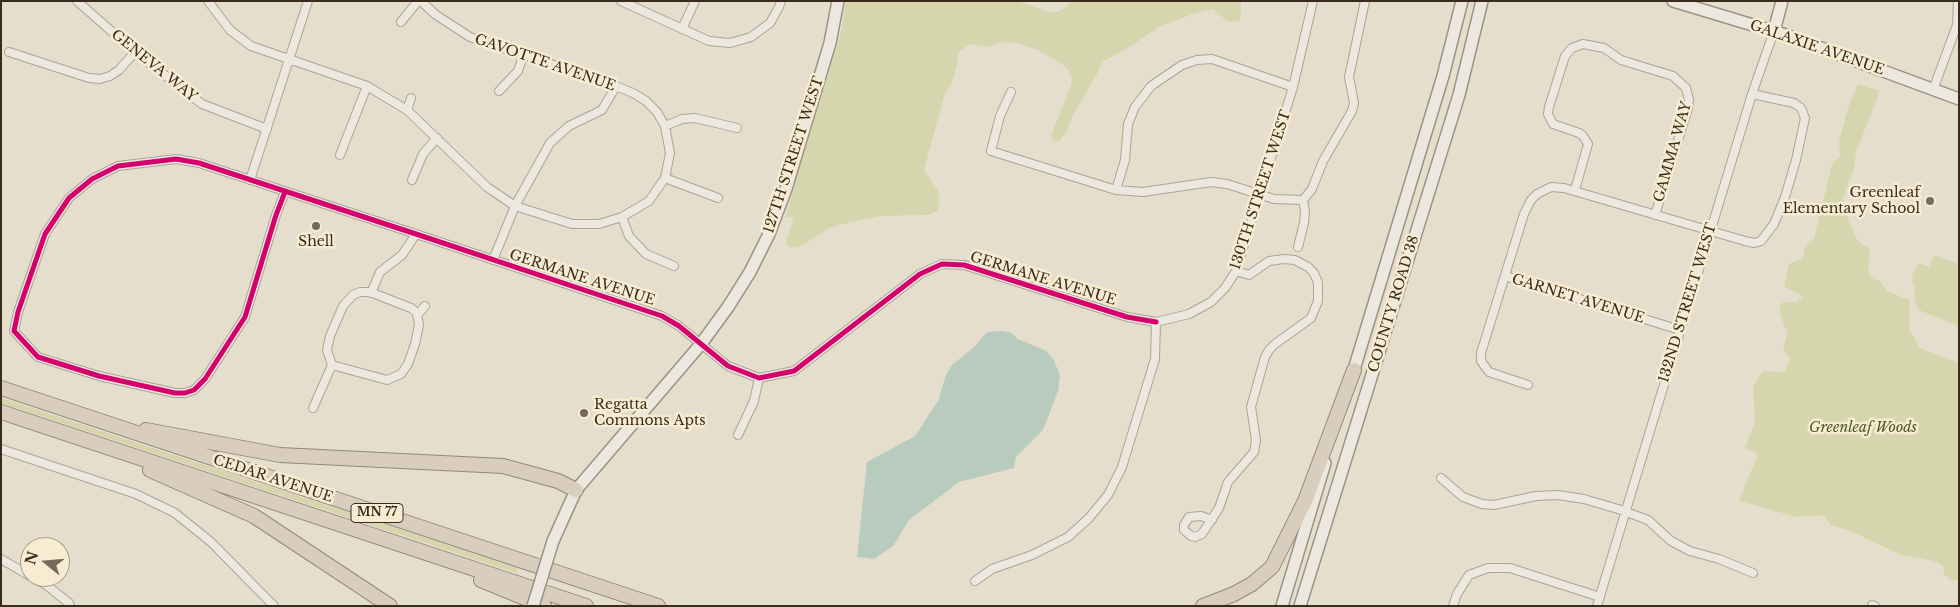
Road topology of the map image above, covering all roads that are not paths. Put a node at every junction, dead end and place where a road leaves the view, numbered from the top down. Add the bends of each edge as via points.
1 (77, 1) edge
2 (208, 1) edge
3 (308, 1) edge
4 (420, 1) edge
5 (621, 1) edge
6 (695, 1) edge
7 (781, 1) edge
8 (838, 1) edge
9 (1313, 1) edge
10 (1365, 1) edge
11 (1462, 1) edge
12 (1482, 1) edge
13 (1673, 1) edge
14 (1782, 1) edge
15 (1958, 1) edge
16 (401, 22) dead end
17 (682, 29) junction
18 (1774, 31) junction
19 (9, 52) dead end
20 (135, 52) junction
21 (524, 56) junction
22 (289, 59) junction
23 (367, 86) junction
24 (616, 86) junction
25 (1293, 87) junction
26 (1933, 90) junction
27 (499, 91) dead end
28 (1011, 92) dead end
29 (1752, 94) junction
30 (411, 98) dead end
31 (1959, 99) edge
32 (407, 110) junction
33 (665, 126) junction
34 (737, 128) dead end
35 (267, 129) junction
36 (437, 138) junction
37 (340, 155) dead end
38 (665, 178) junction
39 (250, 180) junction
40 (412, 180) dead end
41 (1116, 190) junction
42 (1576, 190) junction
43 (286, 192) junction
44 (1261, 195) junction
45 (718, 198) dead end
46 (1303, 200) junction
47 (515, 206) junction
48 (1655, 214) junction
49 (622, 217) junction
50 (1710, 230) junction
51 (416, 234) junction
52 (1298, 247) dead end
53 (493, 260) junction
54 (674, 266) dead end
55 (1236, 271) junction
56 (1505, 276) junction
57 (371, 293) junction
58 (425, 306) dead end
59 (418, 314) junction
60 (1156, 322) junction
61 (1680, 330) junction
62 (701, 344) junction
63 (332, 365) junction
64 (1354, 370) junction
65 (760, 378) junction
66 (1528, 385) dead end
67 (1, 388) edge
68 (313, 408) dead end
69 (1, 412) edge
70 (96, 421) junction
71 (738, 436) dead end
72 (76, 437) junction
73 (1, 449) edge
74 (1442, 478) dead end
75 (576, 490) junction
76 (1625, 511) junction
77 (1212, 520) dead end
78 (422, 552) junction
79 (1, 559) edge
80 (20, 570) edge
81 (1753, 573) dead end
82 (975, 581) dead end
83 (49, 587) edge
84 (1600, 597) junction
85 (70, 606) edge
86 (274, 606) edge
87 (390, 606) edge
88 (533, 606) edge
89 (544, 606) edge
90 (586, 606) edge
91 (658, 606) edge
92 (1203, 606) edge
93 (1282, 606) edge
94 (1300, 606) edge
95 (1453, 606) edge
96 (1597, 606) edge

1 - 20 street, GENEVA WAY
2 - 22 street via 230,30 251,46
3 - 22 street
4 - 16 street
4 - 21 street, GAVOTTE AVENUE via 470,37
5 - 17 street
6 - 17 street
7 - 17 street via 770,24 751,37 730,43 709,41
8 - 62 main road, 127TH STREET WEST via 824,61 769,234 750,272
9 - 25 street, 130TH STREET WEST
10 - 46 street via 1349,78 1354,103 1352,111 1323,161 1312,189
11 - 64 main road, COUNTY ROAD 38 via 1443,76
12 - 94 main road, COUNTY ROAD 38 via 1459,95
13 - 18 main road, GALAXIE AVENUE
14 - 18 main road, 132ND STREET WEST
15 - 26 street via 1957,25
18 - 26 main road, GALAXIE AVENUE
18 - 29 street, 132ND STREET WEST
19 - 20 street via 100,79 119,70
20 - 35 street, GENEVA WAY via 202,104
21 - 24 street, GAVOTTE AVENUE
21 - 27 street via 518,71
22 - 23 street
22 - 35 street
23 - 32 street
23 - 37 street
24 - 33 street, GAVOTTE AVENUE via 646,101
24 - 47 street via 602,110 569,126 550,143
25 - 41 street via 1212,60 1182,65 1151,86 1135,107 1128,124 1125,160
25 - 44 street, 130TH STREET WEST
26 - 31 main road, GALAXIE AVENUE
28 - 41 street via 1000,116 991,151
29 - 50 street, 132ND STREET WEST
29 - 50 street, GARNET AVENUE via 1794,103 1801,108 1805,118 1796,160 1774,224 1761,241 1754,243
30 - 32 street
32 - 36 street
33 - 34 street via 695,118
33 - 38 street via 670,153
35 - 39 street
36 - 40 street via 423,154
36 - 47 street via 487,187
38 - 45 street
38 - 49 street via 649,201
39 - 43 street, GERMANE AVENUE
39 - 43 street, GERMANE AVENUE via 176,159 118,166 92,179 69,198 45,234 14,331 38,357 99,376 175,393 194,390 205,379 245,317
41 - 44 street via 1143,192 1211,182
42 - 48 street, GARNET AVENUE
42 - 48 street, GAMMA WAY via 1588,149 1586,140 1553,124 1548,114 1565,56 1572,48 1583,44 1604,48 1618,59 1673,76 1686,88 1688,108
42 - 56 street, GARNET AVENUE via 1551,187 1531,200
43 - 51 street, GERMANE AVENUE
44 - 46 street
44 - 55 street, 130TH STREET WEST
46 - 52 street via 1304,223
47 - 49 street via 572,224 599,224
47 - 53 street
48 - 50 street, GARNET AVENUE
49 - 54 street via 629,236 646,254
50 - 61 street, 132ND STREET WEST
51 - 53 street, GERMANE AVENUE
51 - 57 street via 402,255 380,272
53 - 62 street, GERMANE AVENUE via 662,316
55 - 60 street, 130TH STREET WEST via 1211,302 1189,314
55 - 77 street via 1249,275 1269,261 1296,260 1314,273 1318,302 1311,318 1269,350 1251,407 1256,440 1254,452 1228,482 1220,508
56 - 61 street, GARNET AVENUE
56 - 66 street via 1481,361 1489,372
57 - 59 street via 411,308
57 - 63 street via 352,295 343,306 328,343
58 - 59 street
59 - 63 street via 415,344 401,374 387,380
60 - 65 street, GERMANE AVENUE via 1127,317 964,265 942,264 920,274 794,371
60 - 82 street via 1155,359 1122,467 1108,495 1068,537 1032,555 992,569
61 - 76 street, 132ND STREET WEST
62 - 65 street, GERMANE AVENUE via 728,366
62 - 75 main road, 127TH STREET WEST
63 - 68 street
64 - 92 highway via 1305,501 1272,567 1252,584
64 - 93 main road, COUNTY ROAD 38
65 - 71 street via 754,401
67 - 70 highway, CEDAR AVENUE / MN 77
69 - 72 highway, CEDAR AVENUE / MN 77
70 - 75 highway via 280,455 503,466 558,481
70 - 91 highway, CEDAR AVENUE / MN 77
72 - 78 highway, CEDAR AVENUE / MN 77
72 - 87 highway via 254,516
73 - 86 street via 136,494 175,514 211,542
74 - 76 street via 1464,496 1482,504 1558,495
75 - 88 main road, 127TH STREET WEST, bridge via 553,541
76 - 81 street via 1648,520 1685,549
76 - 84 street, 132ND STREET WEST
78 - 89 highway
78 - 90 highway, CEDAR AVENUE / MN 77
79 - 80 street
83 - 85 street
84 - 95 street via 1510,568 1488,568 1469,575
84 - 96 street, 132ND STREET WEST

